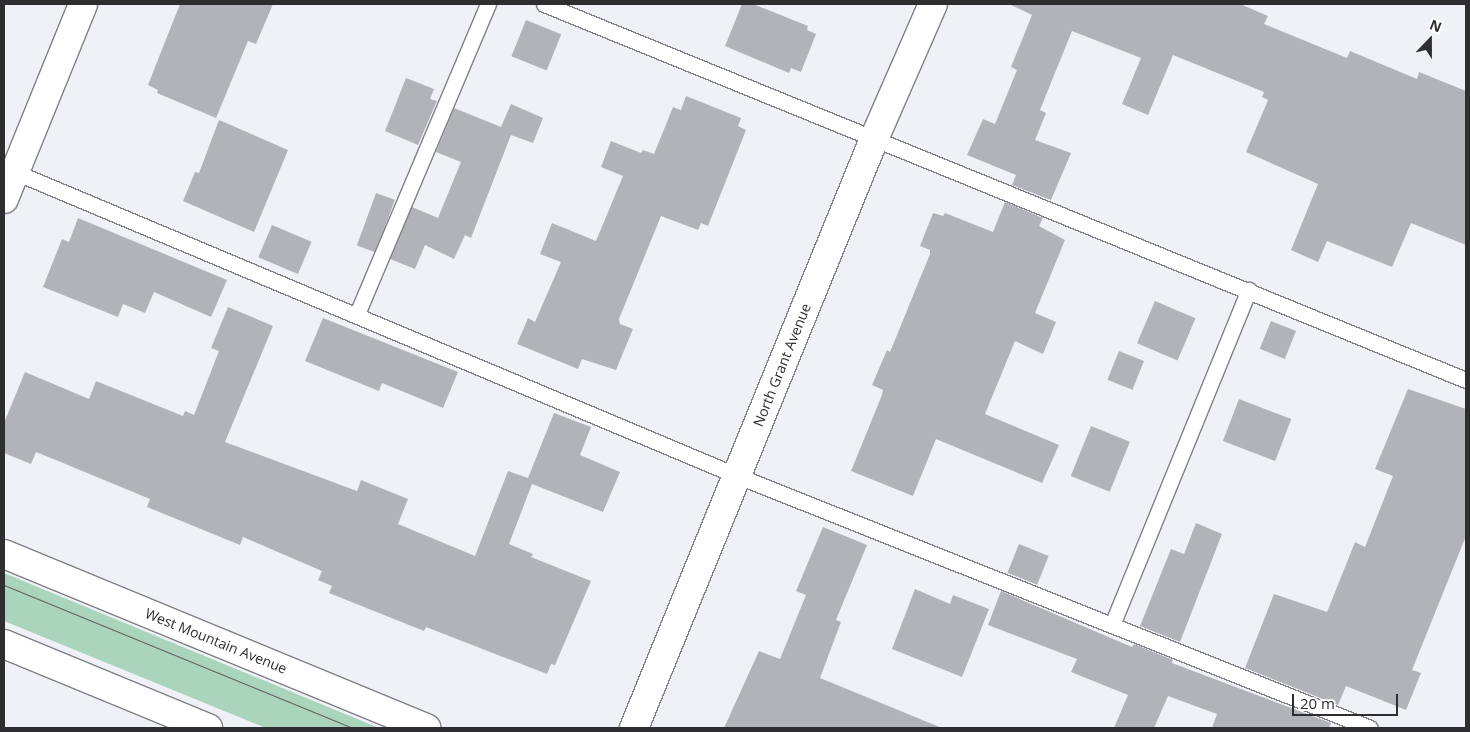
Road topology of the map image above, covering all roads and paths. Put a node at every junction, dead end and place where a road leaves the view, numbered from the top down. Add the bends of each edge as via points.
1 (84, 4) edge
2 (488, 4) edge
3 (544, 4) edge
4 (933, 4) edge
5 (874, 139) junction
6 (9, 170) edge
7 (4, 199) edge
8 (1249, 290) junction
9 (357, 314) junction
10 (1466, 380) edge
11 (738, 476) junction
12 (4, 554) edge
13 (1112, 625) junction
14 (4, 644) edge
15 (208, 728) edge
16 (428, 728) edge
17 (634, 728) edge
18 (1370, 728) edge

1 - 6 street
2 - 9 lane
3 - 5 lane
4 - 5 street, North Grant Avenue
5 - 8 lane
5 - 11 street, North Grant Avenue
6 - 7 street
6 - 9 lane
8 - 10 lane
8 - 13 lane
9 - 11 lane
11 - 13 lane
11 - 17 street, North Grant Avenue
12 - 16 street, West Mountain Avenue
13 - 18 lane
14 - 15 street

